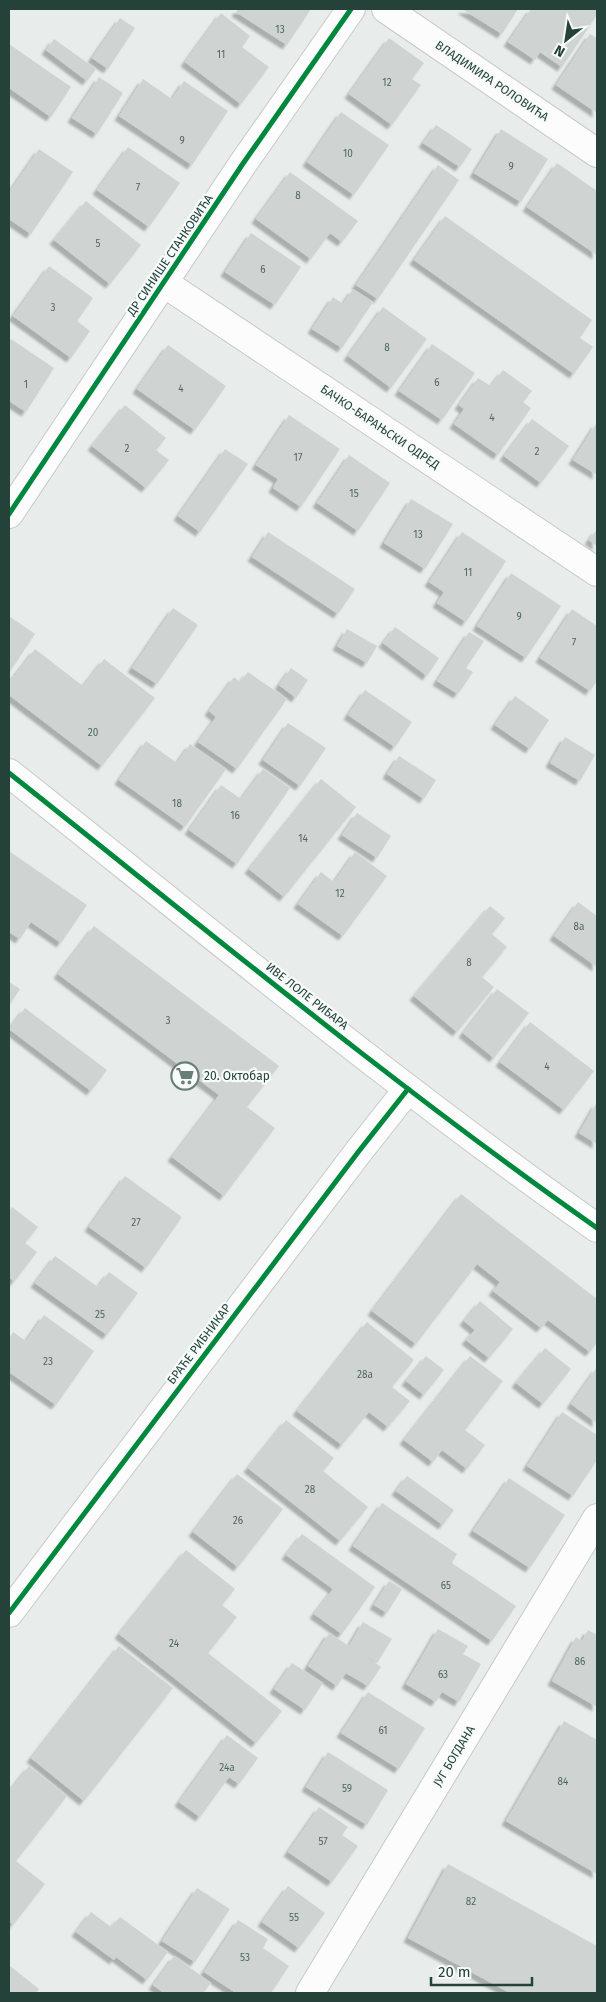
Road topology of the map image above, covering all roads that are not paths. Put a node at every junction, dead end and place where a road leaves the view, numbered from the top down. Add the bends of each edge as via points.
1 (352, 9) edge
2 (386, 9) edge
3 (597, 153) edge
4 (164, 282) junction
5 (9, 514) edge
6 (597, 572) edge
7 (9, 773) edge
8 (408, 1089) junction
9 (597, 1228) edge
10 (597, 1518) edge
11 (9, 1613) edge
12 (310, 1993) edge

1 - 4 street, ДР СИНИШЕ СТАНКОВИЋА
2 - 3 street, ВЛАДИМИРА РОЛОВИЋА
4 - 5 street, ДР СИНИШЕ СТАНКОВИЋА
4 - 6 street, БАЧКО-БАРАЊСКИ ОДРЕД
7 - 8 street, ИВЕ ЛОЛЕ РИБАРА
8 - 9 street, ИВЕ ЛОЛЕ РИБАРА
8 - 11 street, БРАЋЕ РИБНИКАР
10 - 12 street, ЈУГ БОГДАНА

